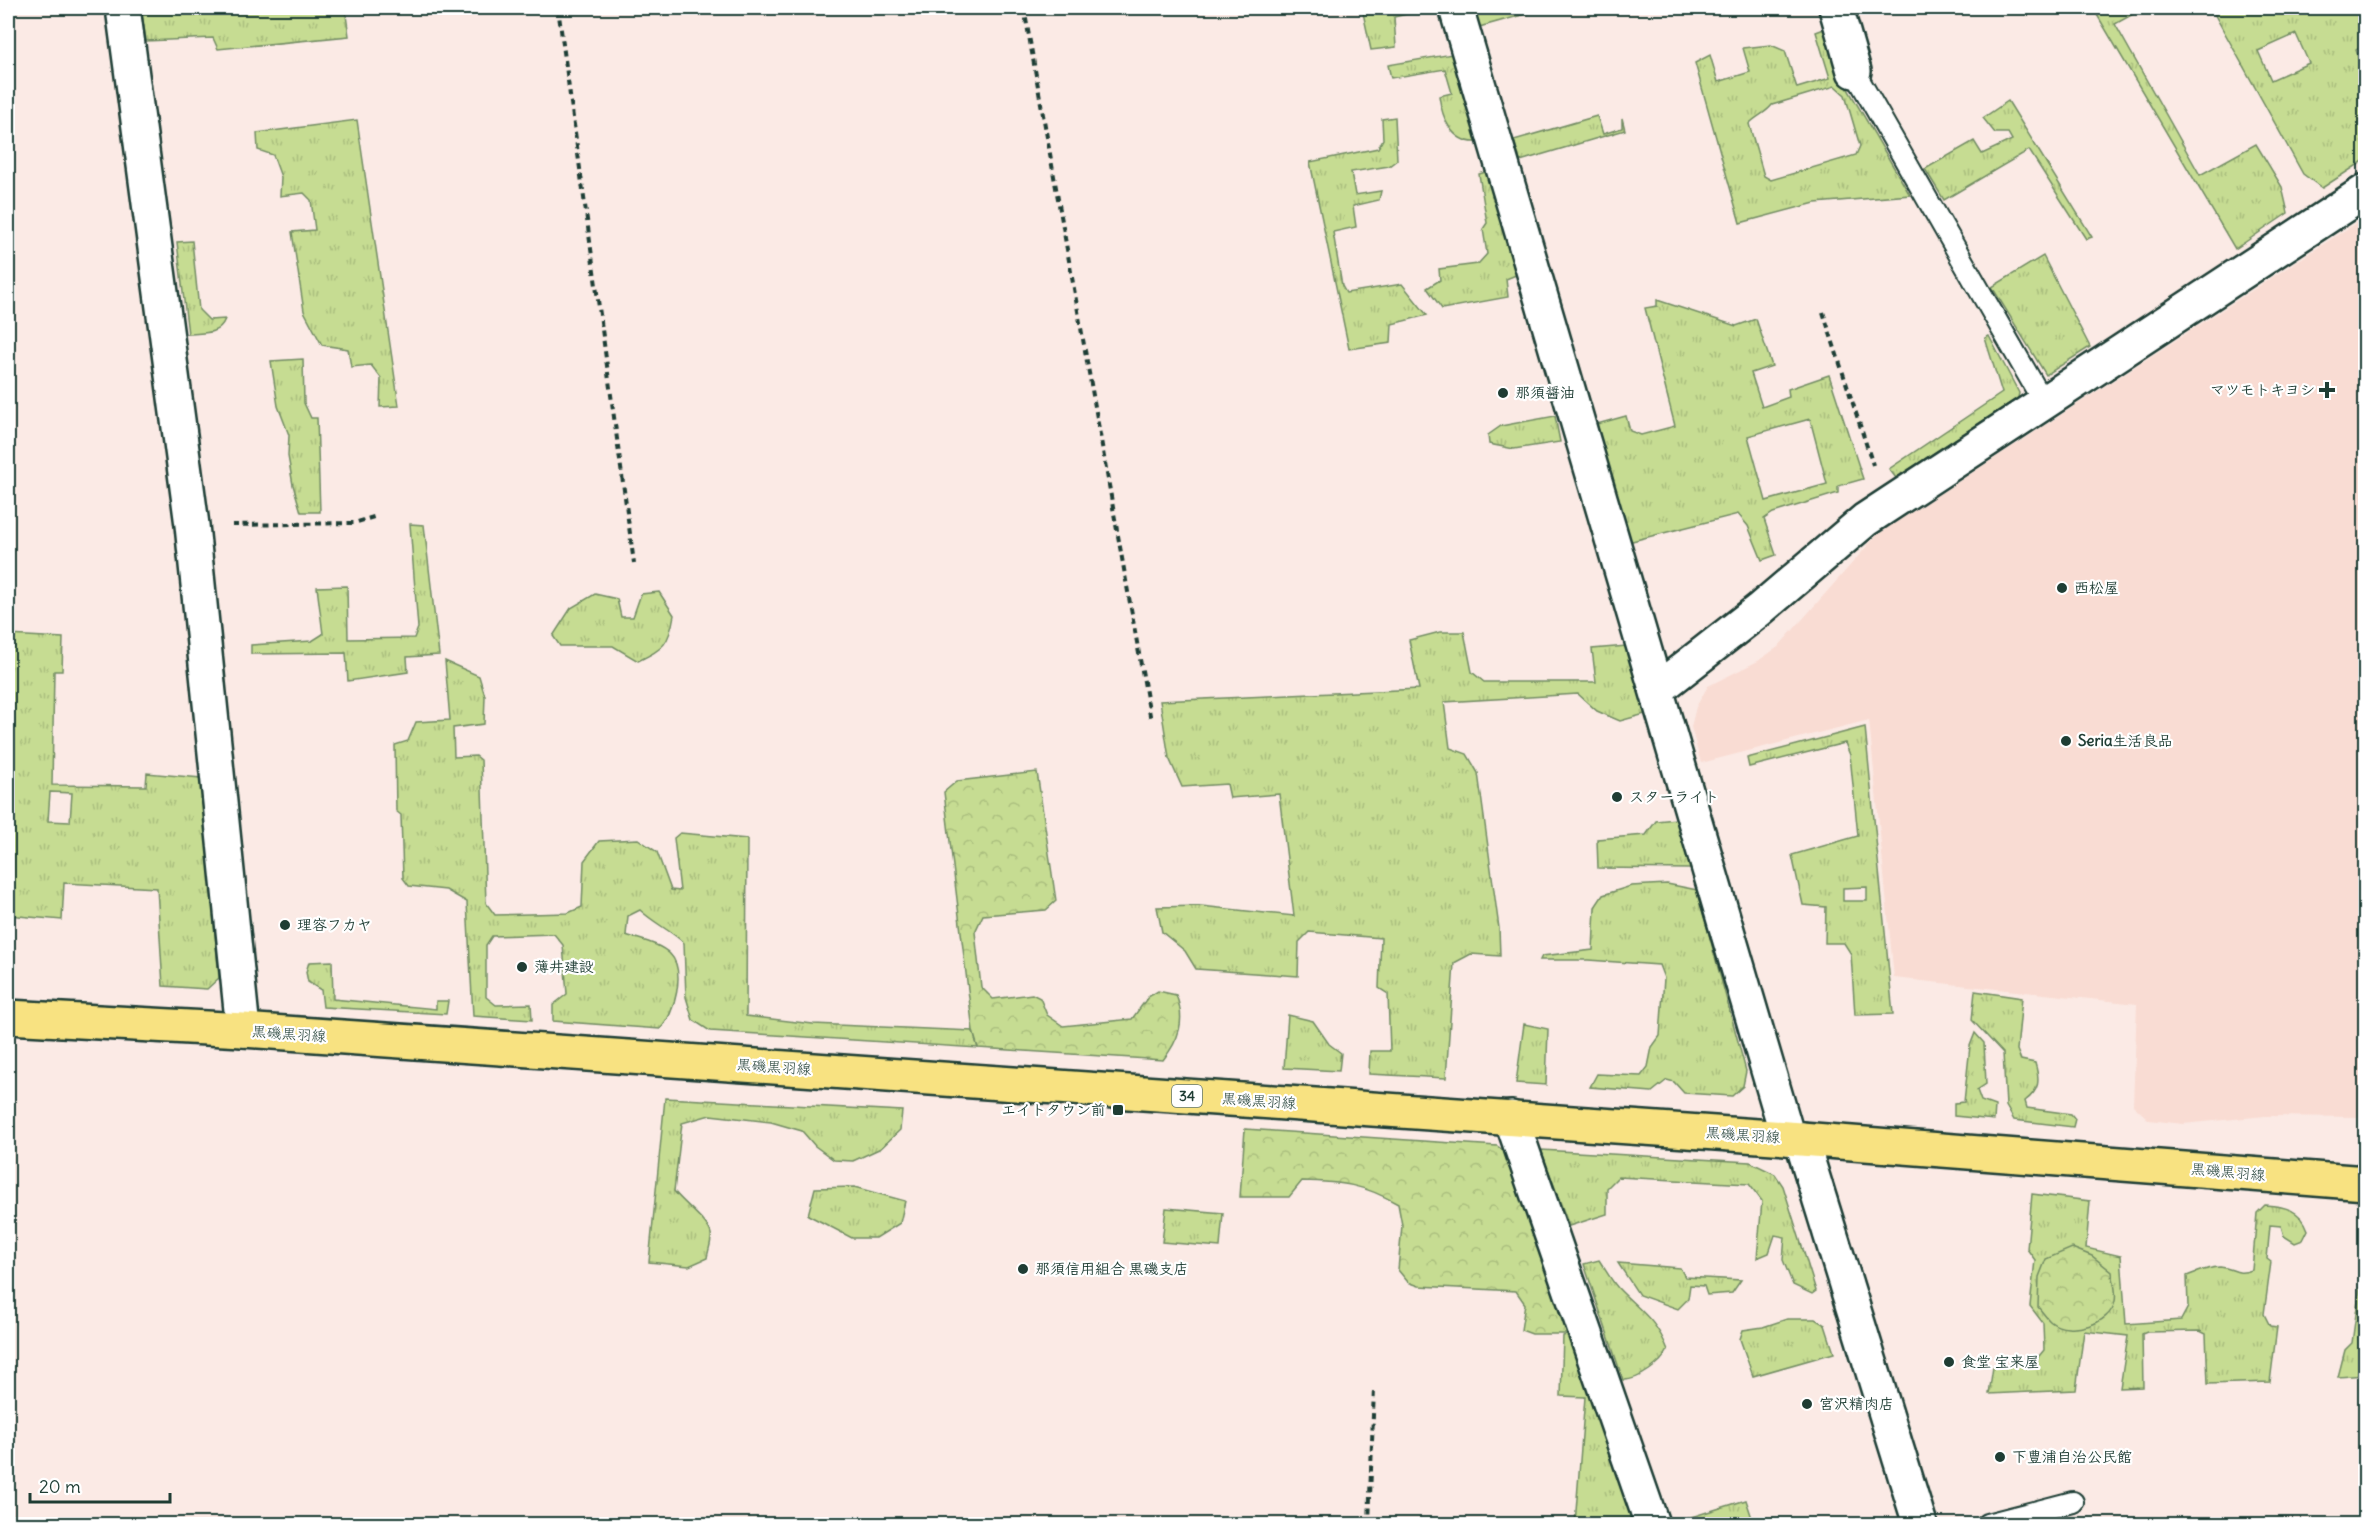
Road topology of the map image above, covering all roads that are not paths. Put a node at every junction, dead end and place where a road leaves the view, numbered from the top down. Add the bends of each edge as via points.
1 (123, 8) edge
2 (1456, 8) edge
3 (1836, 8) edge
4 (1854, 71) joint
5 (2366, 191) edge
6 (2044, 403) junction
7 (1658, 689) junction
8 (8, 1017) edge
9 (243, 1030) junction
10 (1511, 1118) junction
11 (1795, 1138) junction
12 (2366, 1183) edge
13 (2073, 1502) dead end
14 (1652, 1524) edge
15 (1920, 1524) edge
16 (1987, 1524) edge

1 - 9 street via 192,525
2 - 7 street
3 - 4 street
4 - 6 lane
5 - 6 street
6 - 7 street via 1865,520
7 - 11 street
8 - 9 main road, 黒磯黒羽線 / 34
9 - 10 main road, 黒磯黒羽線 / 34
10 - 11 main road, 黒磯黒羽線 / 34
10 - 14 street
11 - 12 main road, 黒磯黒羽線 / 34
11 - 15 street
13 - 16 lane

